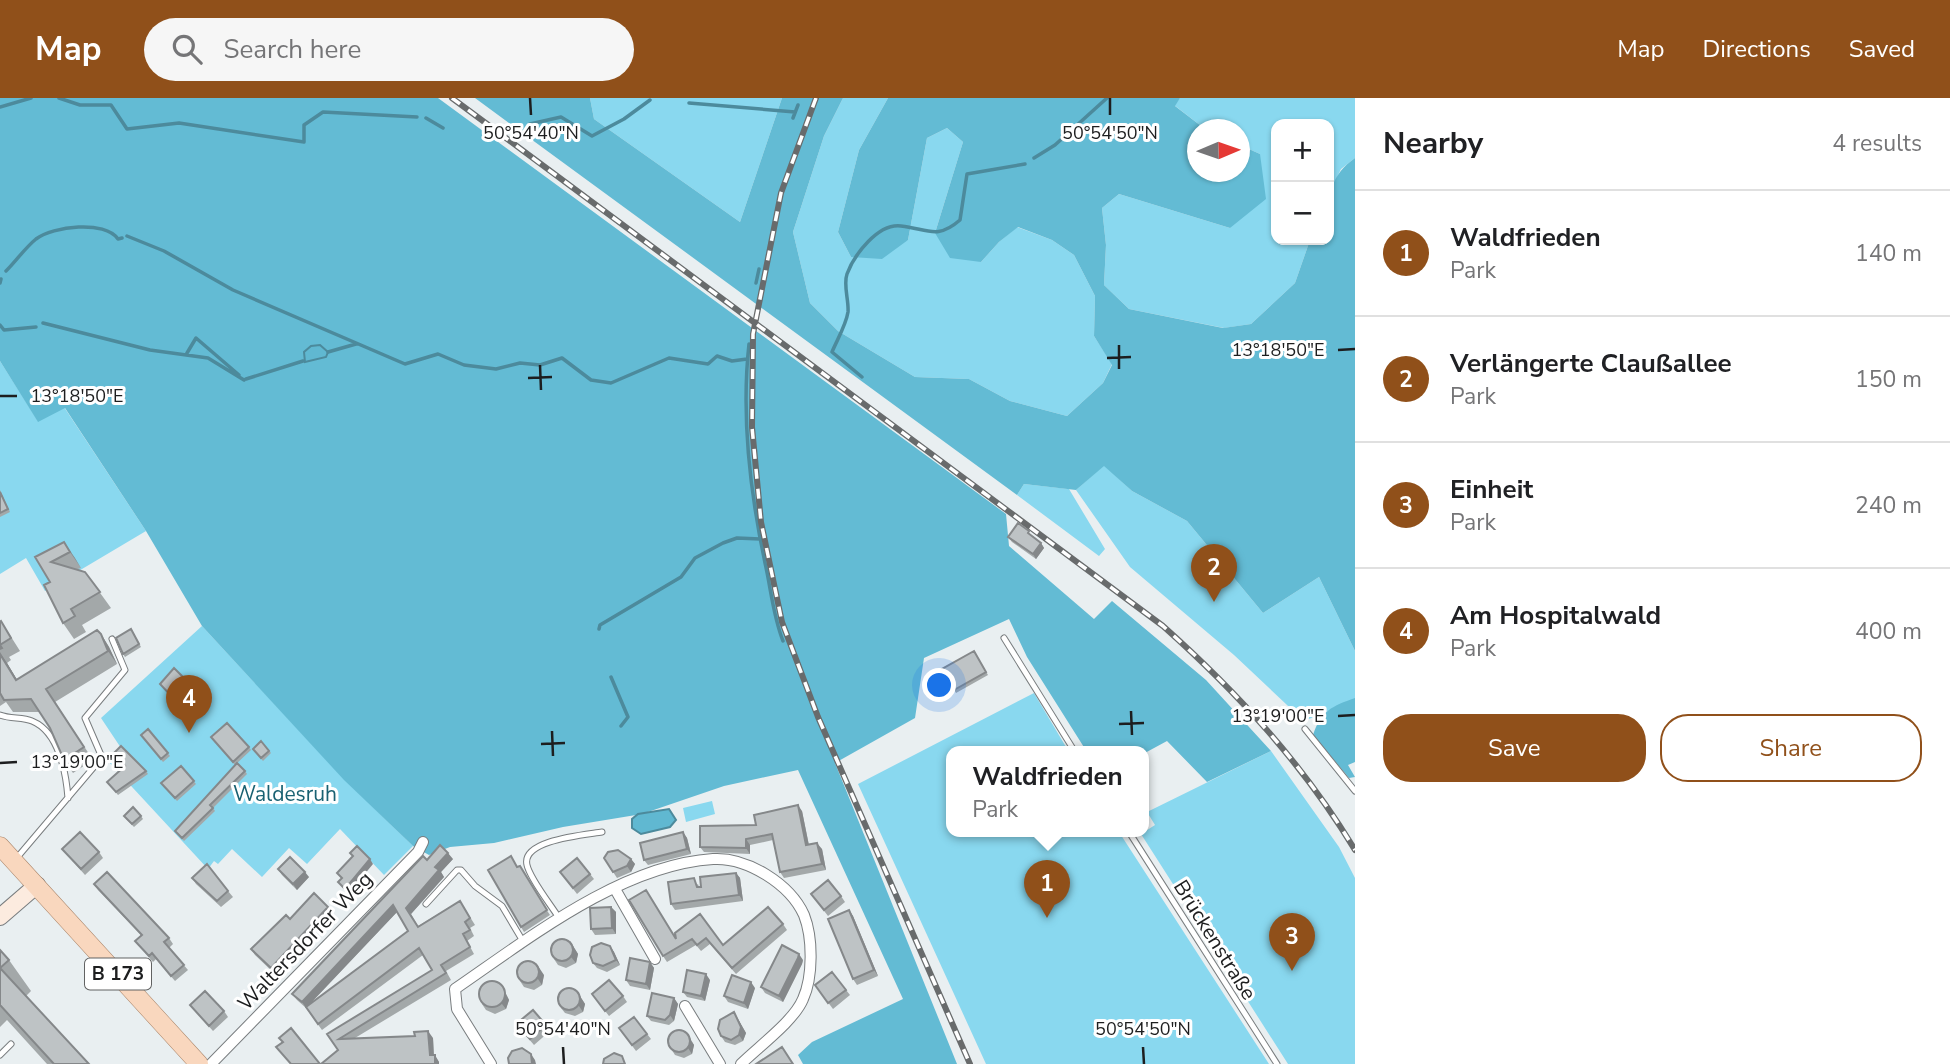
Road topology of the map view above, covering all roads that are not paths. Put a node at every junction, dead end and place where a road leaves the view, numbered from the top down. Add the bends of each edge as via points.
1 (1004, 638) dead end
2 (112, 639) dead end
3 (0, 715) edge
4 (1305, 729) dead end
5 (1071, 746) edge
6 (1355, 791) edge
7 (68, 798) junction
8 (602, 832) dead end
9 (1132, 837) edge
10 (423, 842) dead end
11 (0, 846) edge
12 (14, 860) junction
13 (37, 885) junction
14 (615, 888) junction
15 (426, 904) dead end
16 (0, 917) edge
17 (559, 918) junction
18 (524, 943) junction
19 (655, 959) dead end
20 (685, 1006) dead end
21 (11, 1044) edge
22 (0, 1055) edge
23 (199, 1064) edge
24 (211, 1064) edge
25 (491, 1064) edge
26 (720, 1064) edge
27 (741, 1064) edge
28 (1277, 1064) edge

1 - 5 lane
2 - 7 lane via 125,670 85,718 101,755
3 - 7 lane via 31,720 47,734 60,756
4 - 6 lane
7 - 12 lane
8 - 17 lane via 535,846 528,855 527,865
9 - 28 lane, Brückenstraße
10 - 24 street, Waltersdorfer Weg via 358,916
11 - 12 main road, B 173
12 - 13 main road, B 173
13 - 16 street
13 - 23 main road, B 173
14 - 17 street
14 - 19 street
14 - 27 street via 650,874 714,859 735,861 762,874 796,903 804,916 810,960 802,1001
15 - 18 lane via 461,870 502,906
17 - 18 street
18 - 25 street via 455,989 457,1009
20 - 26 street
21 - 22 lane

